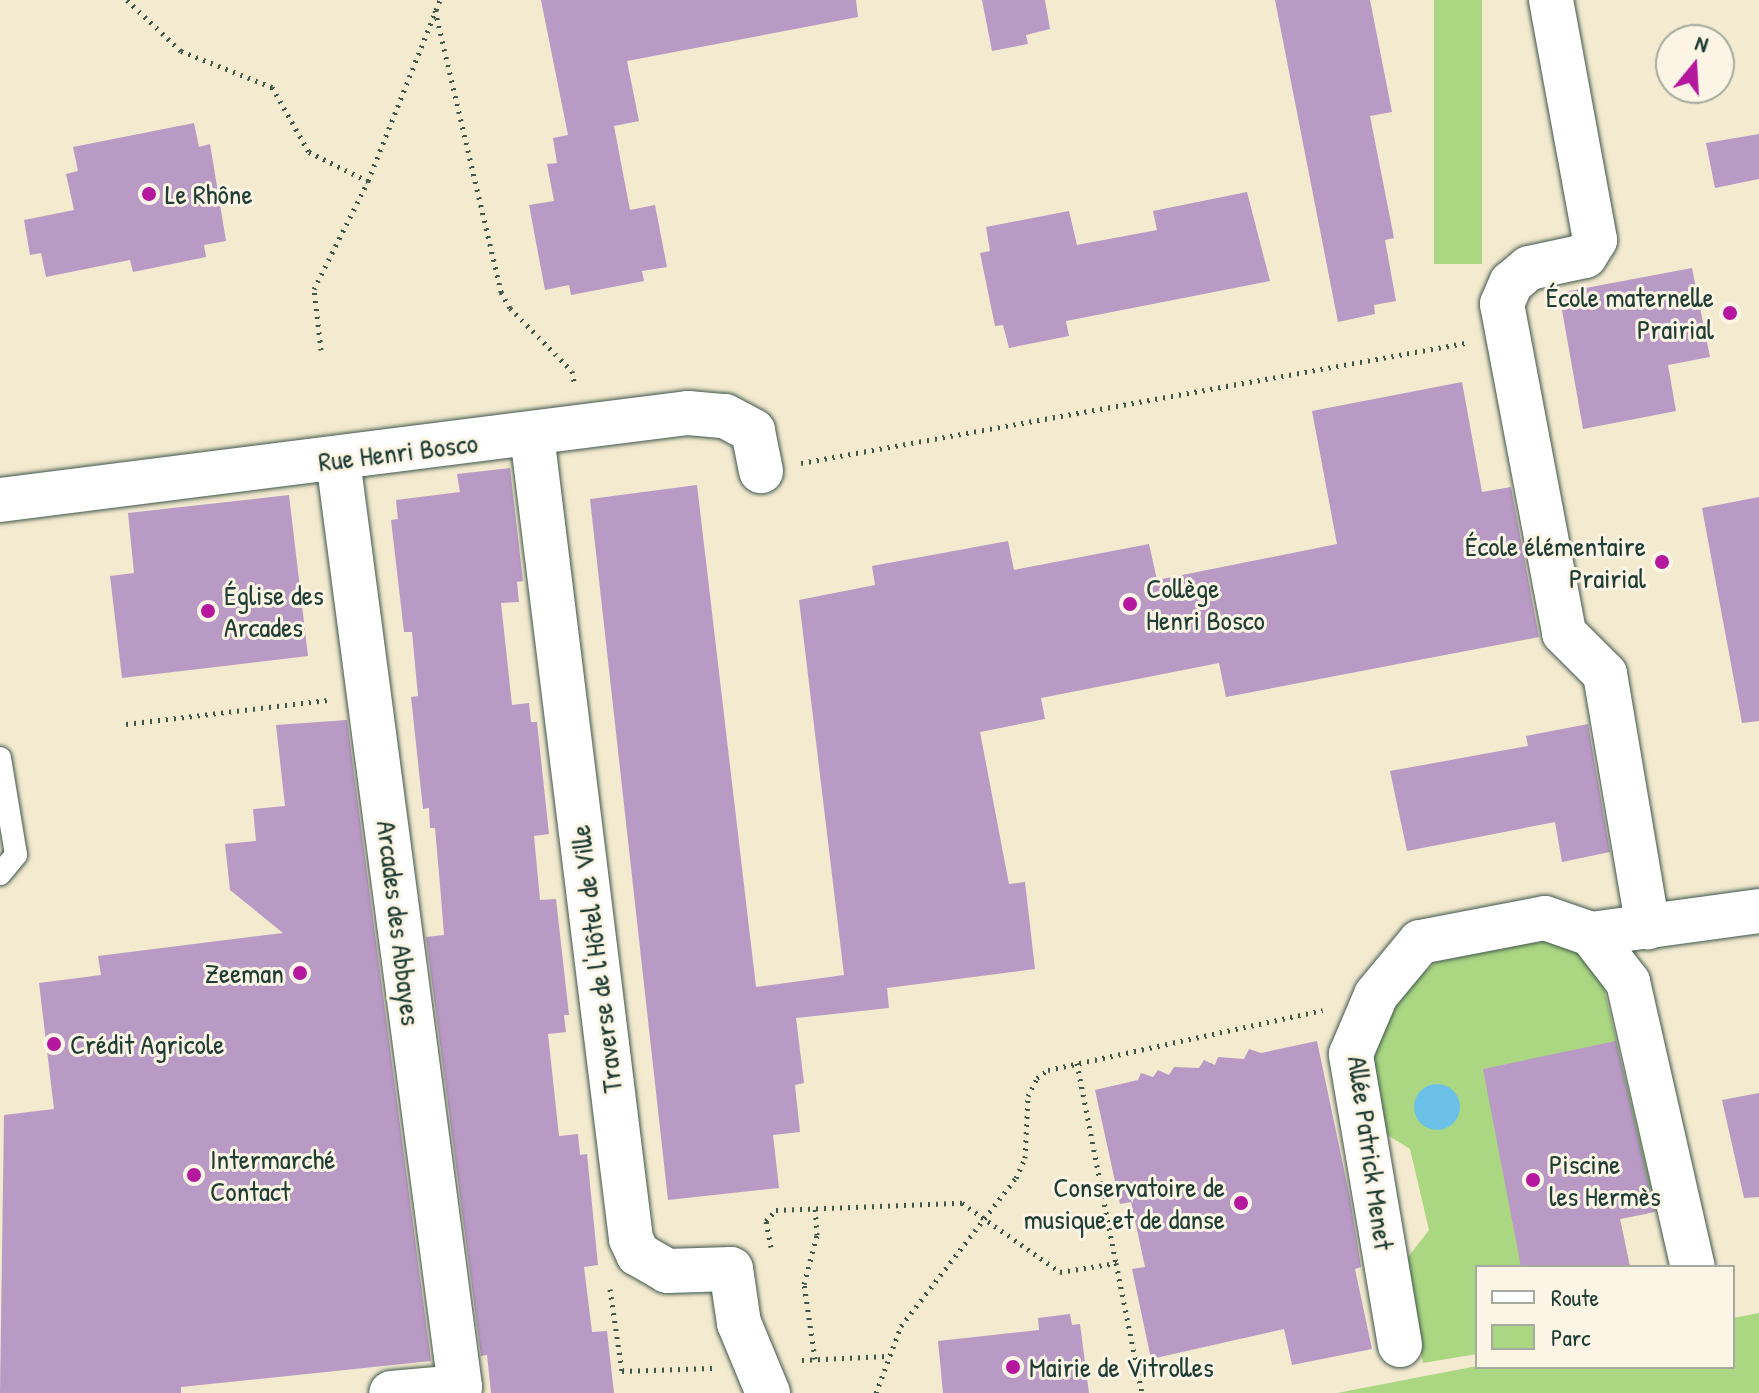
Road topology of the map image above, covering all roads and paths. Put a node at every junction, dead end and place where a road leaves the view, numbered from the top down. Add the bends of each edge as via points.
1 (127, 0) edge
2 (440, 0) edge
3 (1551, 0) edge
4 (435, 10) junction
5 (368, 181) junction
6 (1508, 335) junction
7 (321, 350) dead end
8 (583, 427) junction
9 (532, 435) junction
10 (338, 460) junction
11 (761, 471) joint
12 (0, 500) edge
13 (370, 695) junction
14 (126, 724) dead end
15 (0, 758) edge
16 (0, 874) edge
17 (1759, 911) edge
18 (1648, 927) junction
19 (1591, 934) junction
20 (1367, 1017) junction
21 (1077, 1063) junction
22 (815, 1207) junction
23 (986, 1217) junction
24 (1116, 1263) junction
25 (1693, 1265) edge
26 (731, 1269) junction
27 (1400, 1345) dead end
28 (815, 1359) dead end
29 (391, 1393) edge
30 (768, 1393) edge
31 (876, 1393) edge
32 (1142, 1393) edge

1 - 5 path via 181,51 272,87 309,152
2 - 4 path
3 - 6 street via 1595,240 1585,256 1529,268 1511,283 1502,304
4 - 5 path
4 - 8 path via 501,292 510,308 572,371
5 - 7 path via 314,289
6 - 11 path
6 - 18 street via 1564,633 1605,674
8 - 9 street, Rue Henri Bosco
8 - 11 street, Rue Henri Bosco via 688,413 725,416 753,431
9 - 10 street, Rue Henri Bosco
9 - 26 street, Traverse de l'Hôtel de Ville via 631,1239 638,1254 667,1271
10 - 12 street, Rue Henri Bosco
10 - 13 street, Arcades des Abbayes
13 - 14 path
13 - 29 street, Arcades des Abbayes via 460,1387
15 - 16 lane via 16,855
17 - 18 street, Allée Patrick Menet
18 - 19 street, Allée Patrick Menet
19 - 20 street, Allée Patrick Menet via 1545,918 1420,942 1376,995
19 - 25 street via 1628,982
20 - 21 path via 1321,1010
20 - 27 street, Allée Patrick Menet via 1351,1054
21 - 23 path via 1037,1078 1028,1096 1025,1158
21 - 24 path
22 - 23 path via 941,1200 962,1203
22 - 26 path via 769,1214 770,1263
22 - 28 path via 817,1235 804,1284
23 - 24 path via 1060,1272
23 - 31 path via 901,1326
24 - 32 path
26 - 30 street via 739,1323

